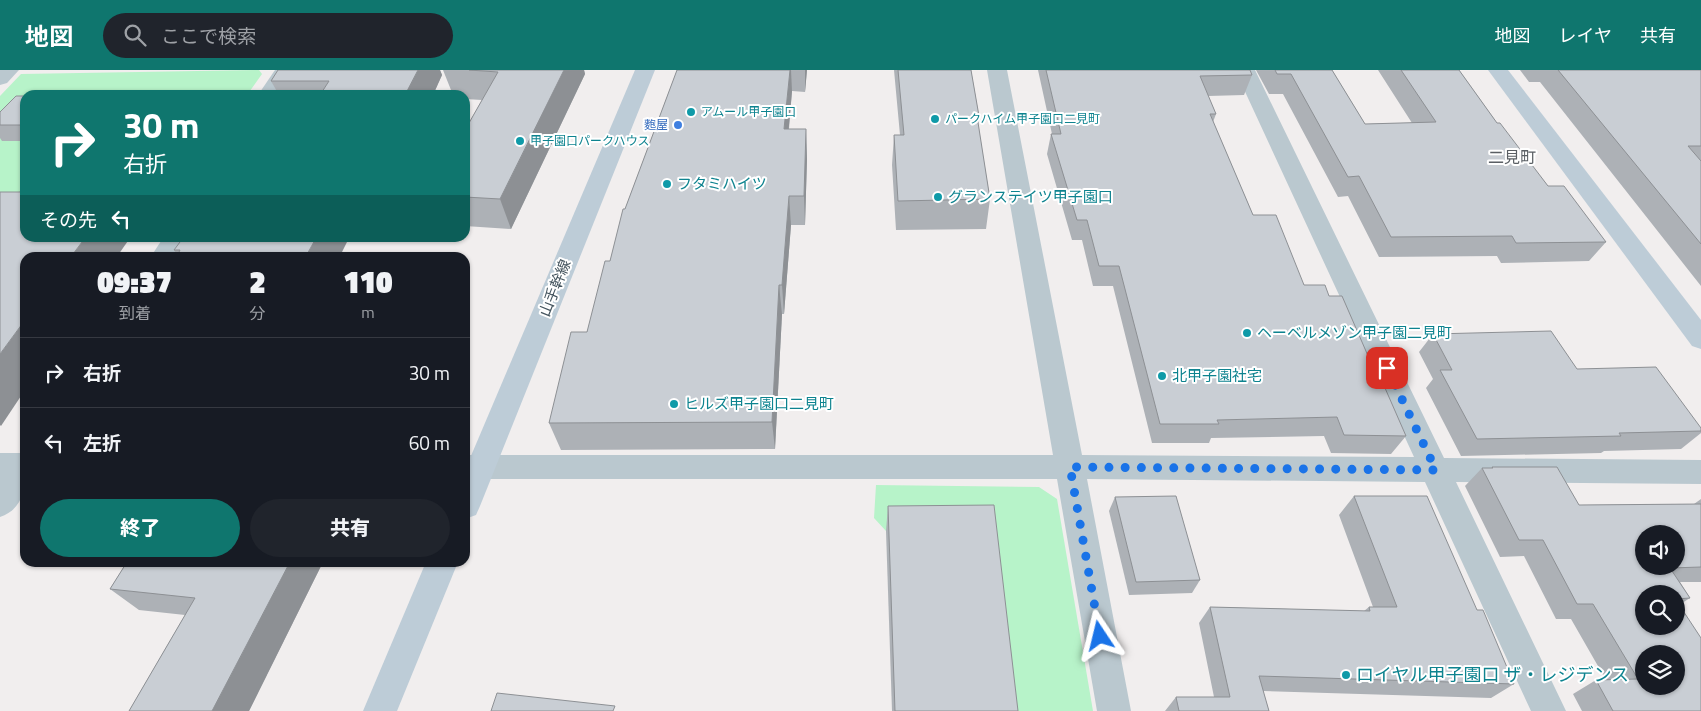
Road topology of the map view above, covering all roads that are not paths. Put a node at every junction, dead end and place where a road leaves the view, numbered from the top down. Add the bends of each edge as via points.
1 (9, 70) edge
2 (285, 70) edge
3 (646, 70) edge
4 (998, 70) edge
5 (1245, 70) edge
6 (1498, 70) edge
7 (0, 79) edge
8 (271, 90) edge
9 (1701, 339) edge
10 (0, 465) edge
11 (20, 466) edge
12 (473, 467) edge
13 (1070, 467) junction
14 (1436, 470) junction
15 (1701, 472) edge
16 (20, 474) edge
17 (470, 482) edge
18 (0, 504) edge
19 (440, 567) edge
20 (380, 711) edge
21 (1114, 711) edge
22 (1549, 711) edge

1 - 7 street
2 - 8 street
3 - 12 street, 山手幹線
4 - 13 street
5 - 14 street
6 - 9 street
10 - 11 street
12 - 13 street
12 - 17 street, 山手幹線
13 - 14 street
13 - 21 street
14 - 15 street
14 - 22 street
16 - 18 street
19 - 20 street

